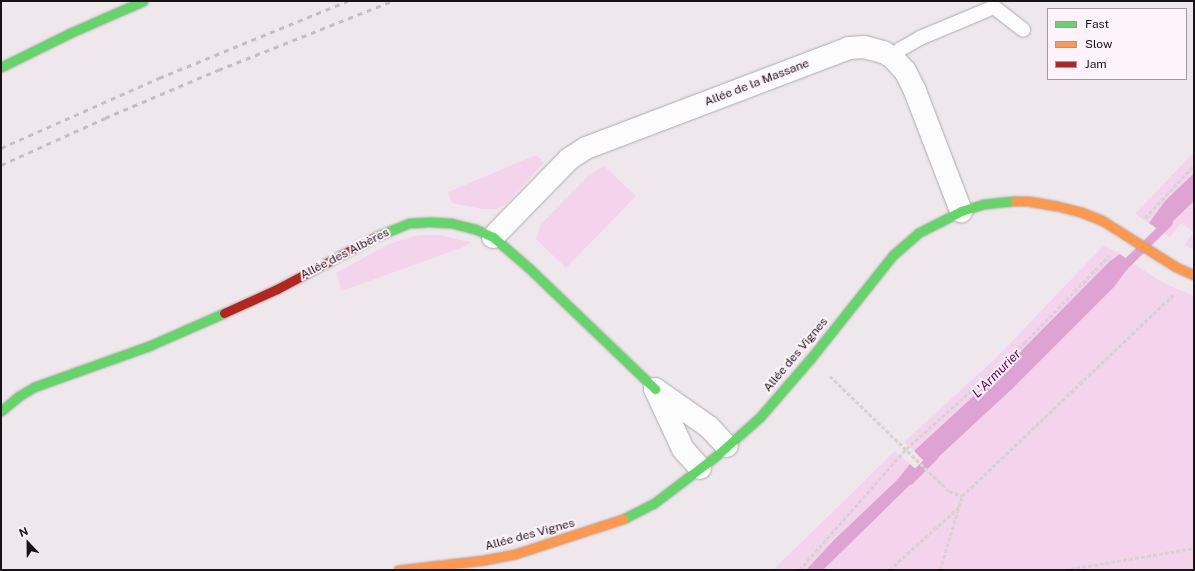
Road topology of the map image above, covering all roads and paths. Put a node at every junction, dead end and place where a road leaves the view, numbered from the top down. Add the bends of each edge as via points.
1 (143, 1) edge
2 (1023, 30) dead end
3 (892, 57) junction
4 (1, 67) edge
5 (1194, 165) edge
6 (961, 211) junction
7 (1128, 236) junction
8 (493, 237) junction
9 (1193, 275) edge
10 (811, 358) junction
11 (655, 389) junction
12 (1, 411) edge
13 (728, 446) junction
14 (906, 449) junction
15 (700, 468) junction
16 (962, 496) junction
17 (960, 507) junction
18 (1194, 548) edge
19 (398, 570) edge
20 (799, 570) edge
21 (889, 570) edge
22 (940, 570) edge
23 (1064, 570) edge

1 - 4 street
2 - 3 lane via 994,7 920,38 901,48
3 - 6 street, Allée de la Massane via 905,71 915,90
3 - 8 street, Allée de la Massane via 875,49 848,48 586,148 569,159
5 - 7 path
6 - 7 street, Allée des Vignes via 1005,201 1028,201 1081,212
6 - 10 street, Allée des Vignes via 918,233 893,255
7 - 9 street, Allée des Vignes
7 - 14 path via 1024,343
8 - 11 street, Allée des Albères via 529,268
8 - 12 street, Allée des Albères via 451,223 410,223 398,227 208,321 151,345 34,387
9 - 16 path
10 - 13 street, Allée des Vignes via 760,416
10 - 14 path
11 - 13 street, Allée des Albères via 709,427
11 - 15 street, Allée des Albères via 683,449
13 - 15 street, Allée des Vignes
14 - 16 path via 949,491
14 - 20 path
15 - 19 street, Allée des Vignes via 653,504 627,518 597,529 500,557
16 - 17 path
17 - 21 path
17 - 22 path
18 - 23 path

